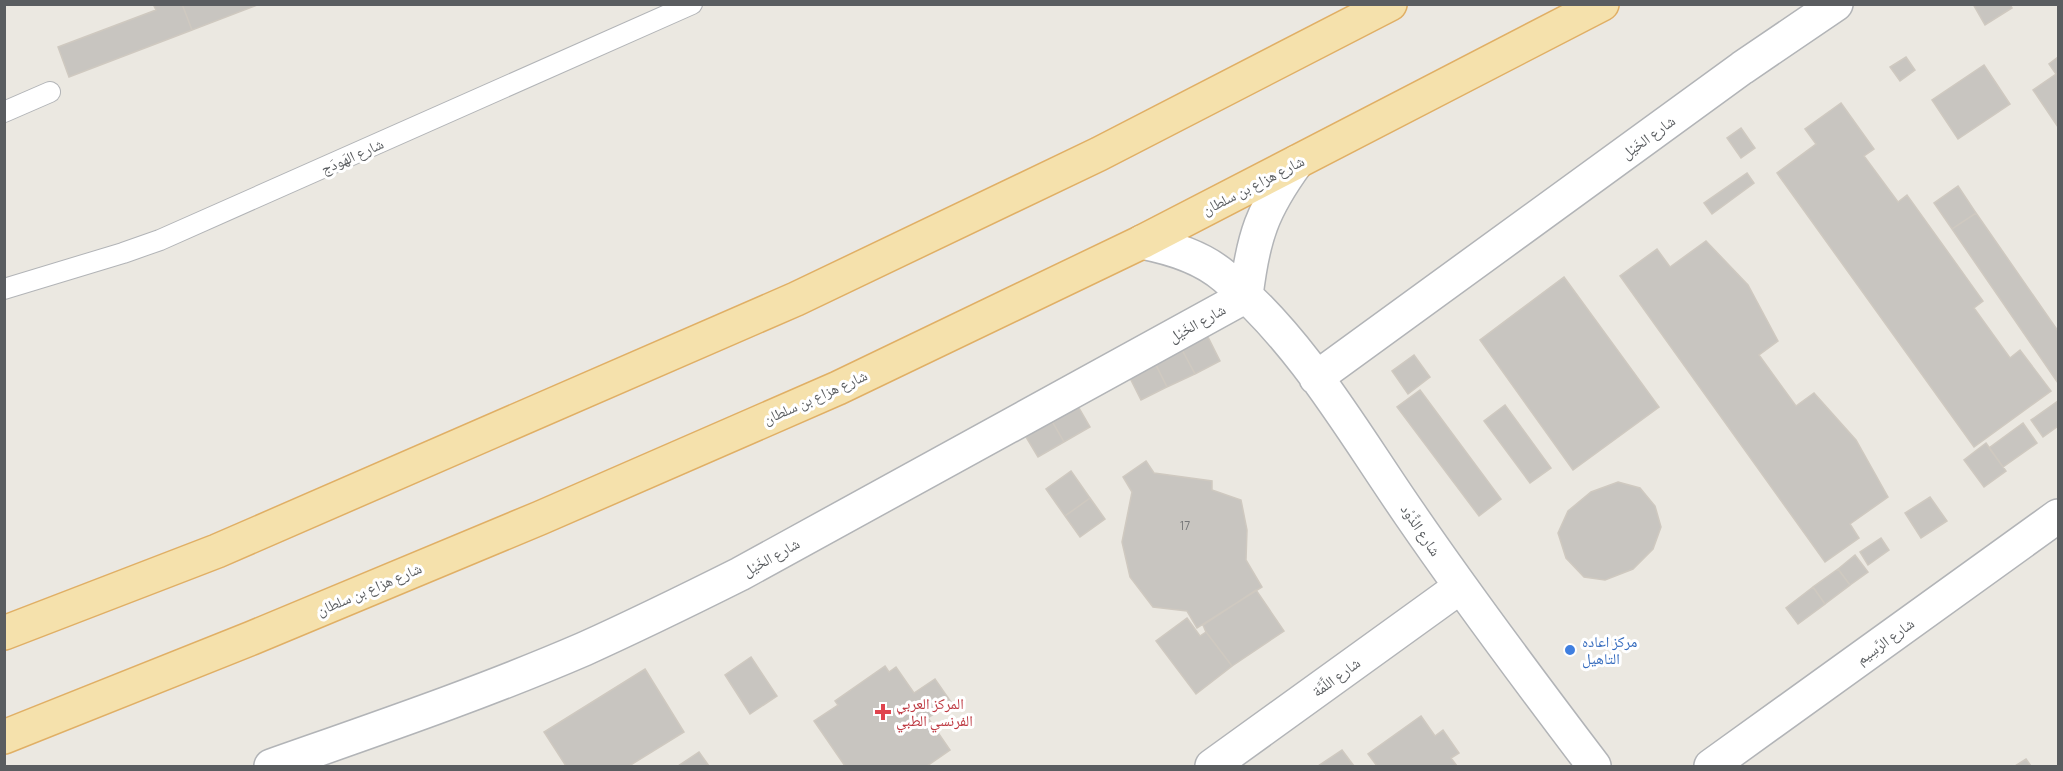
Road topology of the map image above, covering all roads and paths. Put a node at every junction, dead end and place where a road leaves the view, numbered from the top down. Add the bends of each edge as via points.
1 (692, 4) edge
2 (1390, 4) edge
3 (1602, 4) edge
4 (1836, 4) edge
5 (50, 92) dead end
6 (4, 112) edge
7 (1297, 162) junction
8 (1142, 242) junction
9 (4, 290) edge
10 (1246, 296) junction
11 (1316, 378) junction
12 (2058, 516) edge
13 (1460, 587) junction
14 (4, 633) edge
15 (4, 737) edge
16 (272, 766) edge
17 (1212, 766) edge
18 (1594, 766) edge
19 (1711, 766) edge

1 - 9 lane, شارع الهَودَج via 160,240
2 - 14 main road via 1099,154 796,300 217,551
3 - 7 main road, شارع هزاع بن سلطان
4 - 11 street, شارع الخَيْل
5 - 6 lane
7 - 8 main road, شارع هزاع بن سلطان
7 - 10 street via 1276,191 1260,224 1250,259
8 - 10 street, شارع الذَّوْد via 1199,259
8 - 15 main road, شارع هزاع بن سلطان via 838,388 540,518
10 - 11 street, شارع الذَّوْد via 1281,332
10 - 16 street, شارع الخَيْل via 740,574 658,615 582,650 430,710
11 - 13 street, شارع الذَّوْد
12 - 19 street, شارع الرَّسِيم
13 - 17 street, شارع اللَّمَّة
13 - 18 street, شارع الذَّوْد

